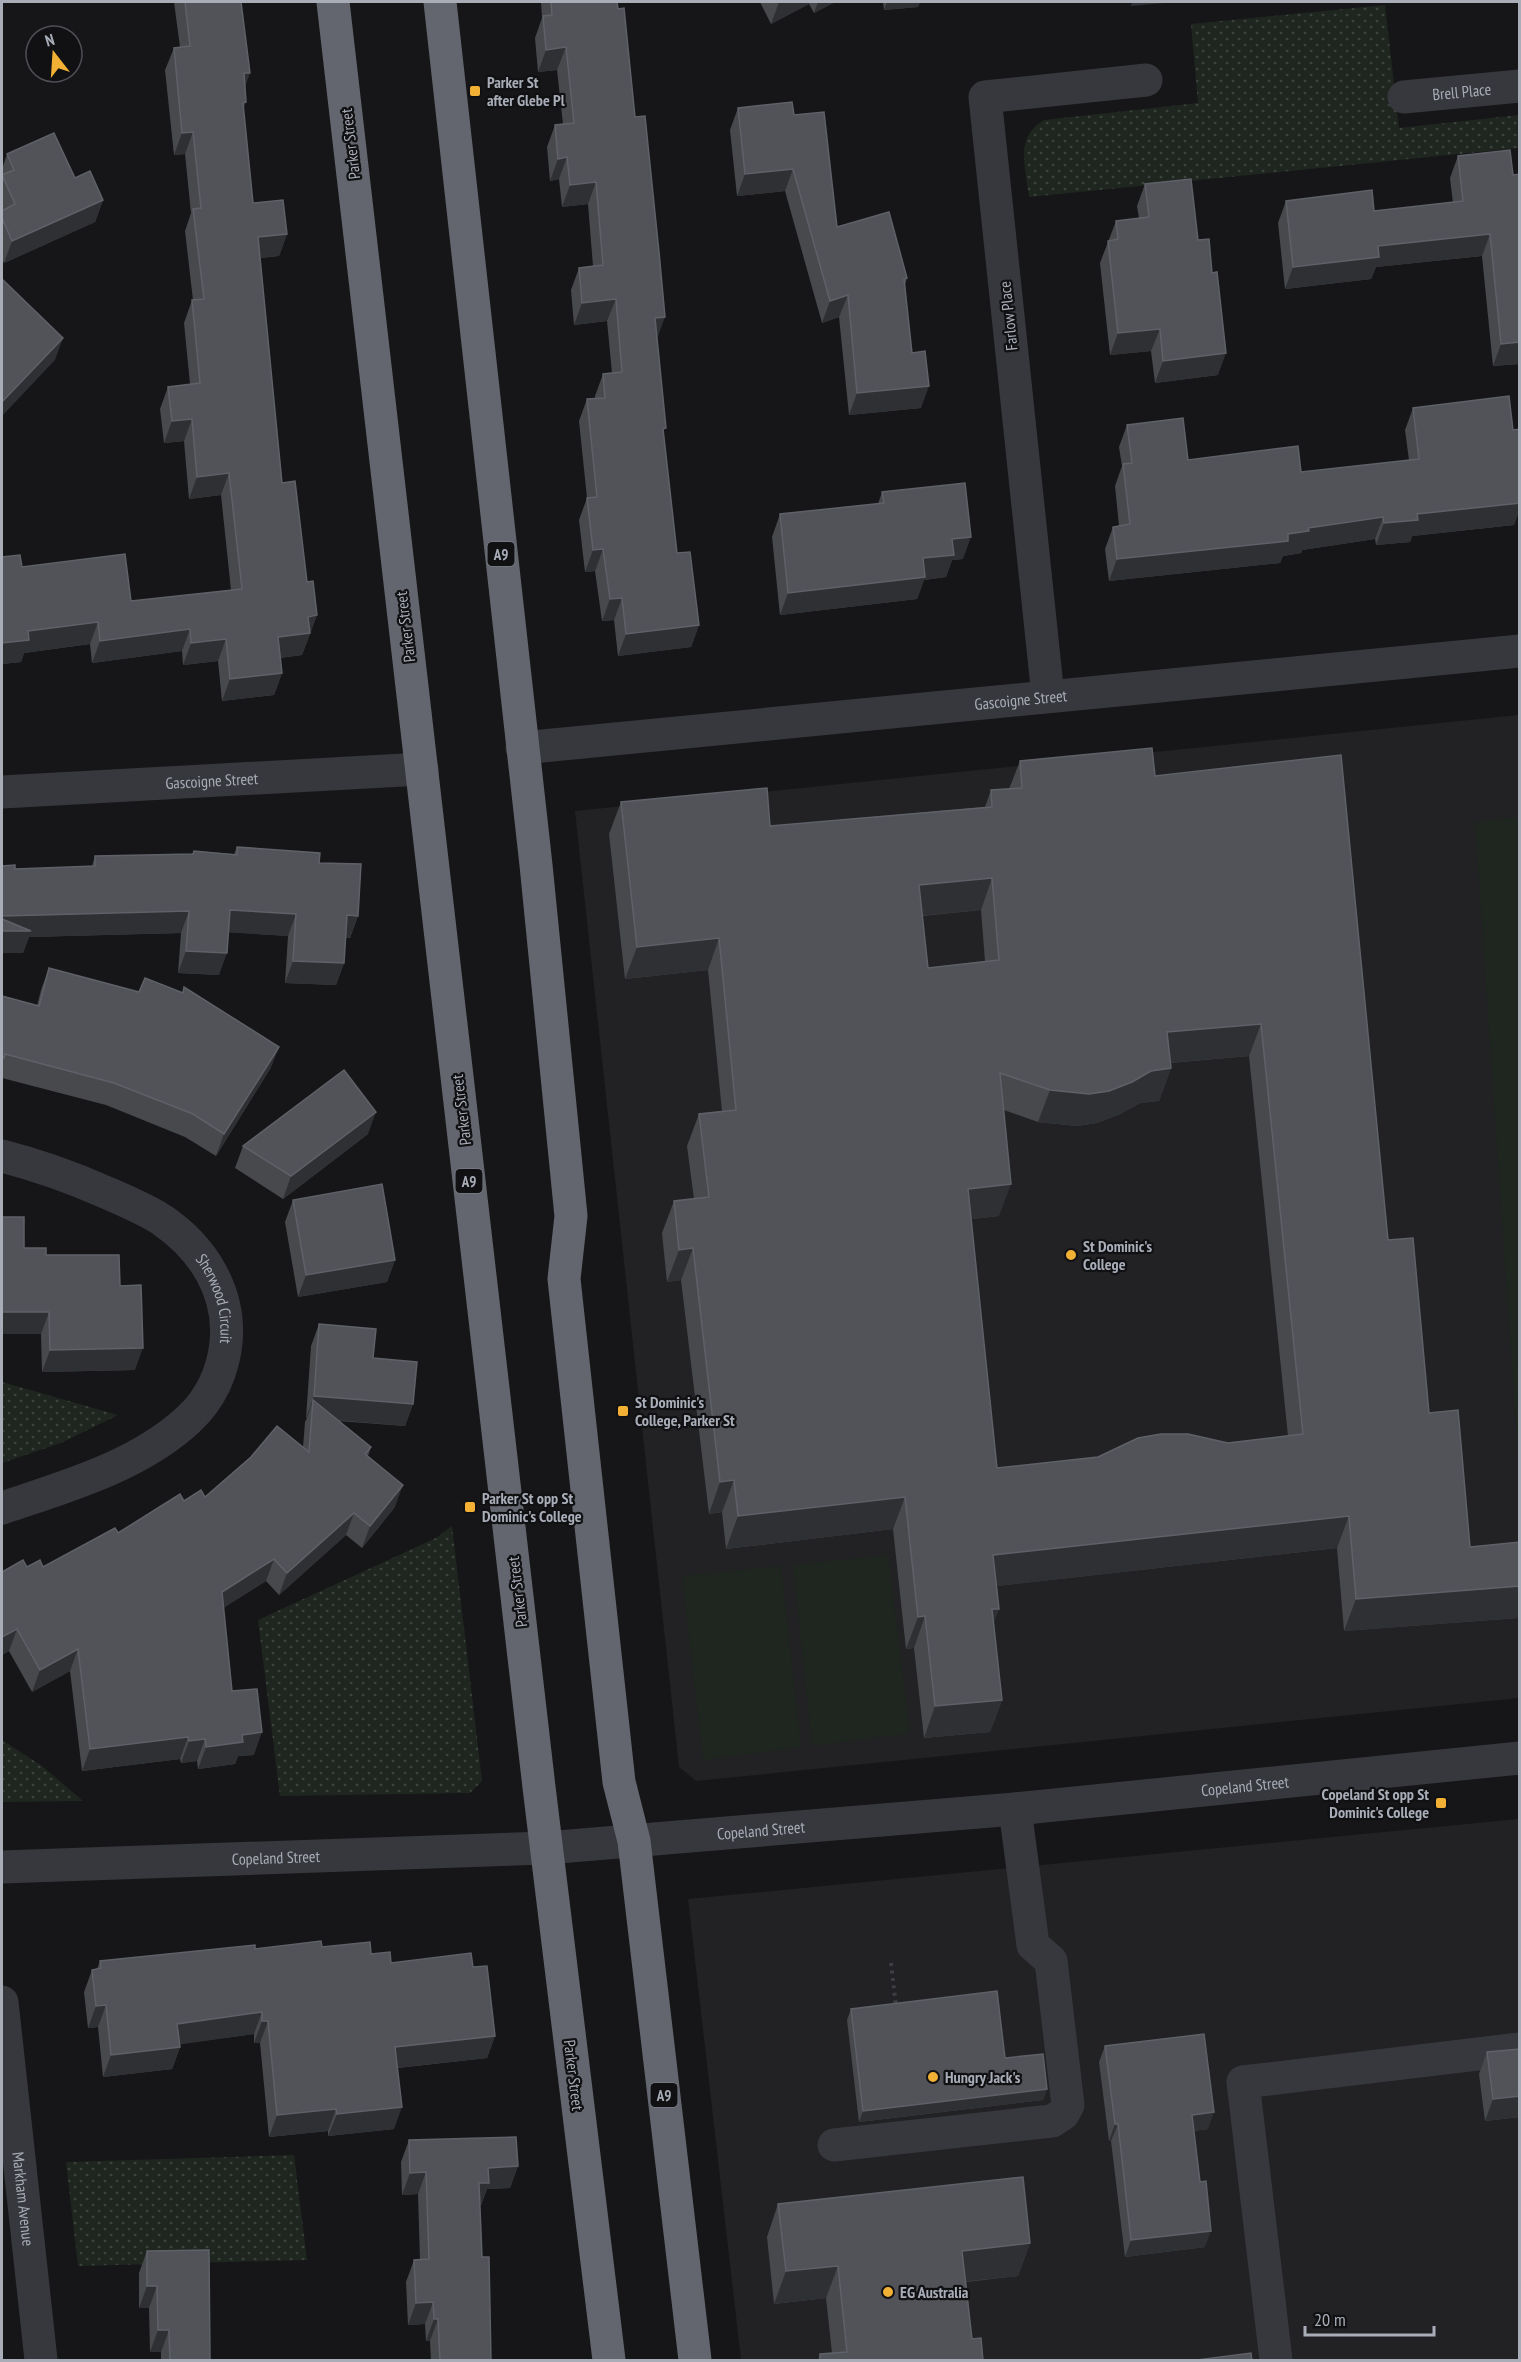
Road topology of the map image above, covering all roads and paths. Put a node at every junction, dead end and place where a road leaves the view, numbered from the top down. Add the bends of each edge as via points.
1 (333, 2) edge
2 (440, 2) edge
3 (1146, 80) dead end
4 (1520, 86) edge
5 (1404, 97) dead end
6 (1520, 651) edge
7 (1048, 696) junction
8 (522, 748) junction
9 (422, 769) junction
10 (2, 792) edge
11 (2, 1156) edge
12 (2, 1508) edge
13 (1520, 1758) edge
14 (1015, 1809) junction
15 (634, 1841) junction
16 (546, 1848) junction
17 (2, 1867) edge
18 (891, 1963) dead end
19 (2, 2002) edge
20 (898, 2016) edge
21 (1520, 2049) edge
22 (834, 2145) dead end
23 (41, 2361) edge
24 (609, 2361) edge
25 (695, 2361) edge
26 (1276, 2361) edge

1 - 9 highway, Parker Street / A9
2 - 8 highway, A9
3 - 7 street, Farlow Place via 985,97
4 - 5 street, Brell Place
6 - 7 street, Gascoigne Street
7 - 8 street, Gascoigne Street
8 - 15 highway, A9 via 571,1216 564,1279 619,1782
9 - 10 street, Gascoigne Street
9 - 16 highway, Parker Street / A9
11 - 12 street, Sherwood Circuit via 69,1177 161,1220 199,1253 212,1272 222,1295 227,1331 222,1370 192,1417 177,1430 121,1463
13 - 14 street, Copeland Street
14 - 15 street, Copeland Street
14 - 22 street via 1033,1945 1051,1961 1068,2105 1064,2114 1052,2121
15 - 16 street, Copeland Street
15 - 25 highway, A9
16 - 17 street, Copeland Street
16 - 24 highway, Parker Street / A9
18 - 20 path
19 - 23 street, Markham Avenue
21 - 26 street via 1243,2082

